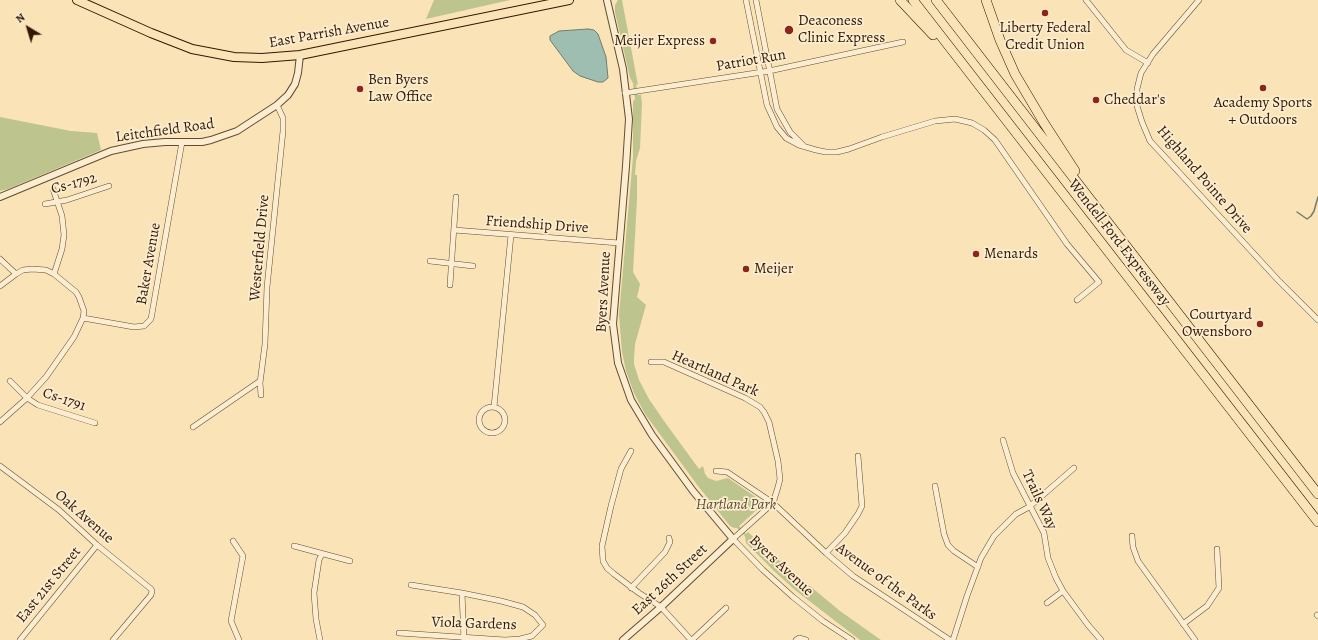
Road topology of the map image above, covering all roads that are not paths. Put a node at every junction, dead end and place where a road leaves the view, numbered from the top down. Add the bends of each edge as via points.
1 (78, 0) edge
2 (569, 0) edge
3 (607, 0) edge
4 (746, 0) edge
5 (756, 0) edge
6 (900, 0) edge
7 (913, 0) edge
8 (936, 0) edge
9 (986, 0) edge
10 (1086, 0) edge
11 (1200, 0) edge
12 (903, 42) dead end
13 (300, 55) junction
14 (1148, 63) junction
15 (768, 71) junction
16 (760, 72) junction
17 (625, 92) junction
18 (993, 103) junction
19 (277, 106) junction
20 (182, 142) junction
21 (804, 146) junction
22 (109, 186) dead end
23 (53, 189) dead end
24 (0, 197) edge
25 (456, 197) dead end
26 (58, 202) junction
27 (45, 204) dead end
28 (454, 230) junction
29 (1117, 234) junction
30 (511, 235) junction
31 (619, 244) junction
32 (0, 260) edge
33 (430, 261) dead end
34 (451, 264) junction
35 (473, 266) dead end
36 (16, 274) junction
37 (54, 274) junction
38 (450, 285) dead end
39 (0, 286) edge
40 (1077, 300) dead end
41 (83, 318) junction
42 (1318, 320) edge
43 (651, 362) dead end
44 (10, 380) dead end
45 (260, 381) junction
46 (261, 395) dead end
47 (27, 398) junction
48 (494, 408) junction
49 (0, 422) edge
50 (95, 423) dead end
51 (192, 427) dead end
52 (1003, 440) dead end
53 (631, 451) dead end
54 (858, 456) dead end
55 (0, 466) edge
56 (1074, 468) dead end
57 (716, 471) dead end
58 (935, 486) dead end
59 (1318, 494) edge
60 (773, 503) junction
61 (1029, 507) junction
62 (1318, 522) edge
63 (1132, 536) dead end
64 (669, 538) dead end
65 (733, 539) junction
66 (233, 541) dead end
67 (97, 545) junction
68 (294, 546) dead end
69 (1217, 549) dead end
70 (826, 553) junction
71 (322, 554) junction
72 (350, 561) dead end
73 (978, 567) junction
74 (411, 585) dead end
75 (631, 588) junction
76 (1063, 591) junction
77 (462, 593) junction
78 (1047, 603) dead end
79 (661, 607) junction
80 (726, 608) dead end
81 (1183, 624) junction
82 (399, 633) dead end
83 (464, 638) edge
84 (20, 640) edge
85 (114, 640) edge
86 (239, 640) edge
87 (320, 640) edge
88 (623, 640) edge
89 (691, 640) edge
90 (796, 640) edge
91 (806, 640) edge
92 (852, 640) edge
93 (950, 640) edge
94 (954, 640) edge
95 (1101, 640) edge
96 (1194, 640) edge

1 - 13 main road, East Parrish Avenue via 165,39 199,51 248,58
2 - 13 main road, East Parrish Avenue
3 - 17 street, Byers Avenue
4 - 16 street
5 - 15 street
6 - 18 highway
7 - 18 highway, Wendell Ford Expressway
8 - 29 highway, Wendell Ford Expressway
9 - 29 highway via 1002,45 1028,98
10 - 14 street via 1126,50
11 - 14 street, Highland Pointe Drive
12 - 15 street, Patriot Run
13 - 19 street, Leitchfield Road via 295,84
14 - 42 street, Highland Pointe Drive via 1141,73 1137,89 1137,106 1150,140
15 - 16 street, Patriot Run
15 - 21 street via 777,109 790,132
16 - 17 street, Patriot Run
16 - 21 street via 767,105 777,127 786,138
17 - 31 street, Byers Avenue via 629,118
18 - 62 highway, Wendell Ford Expressway
19 - 20 street, Leitchfield Road via 228,134 202,142
19 - 45 street, Westerfield Drive via 282,118 283,131
20 - 24 street, Leitchfield Road via 143,144 111,151
20 - 41 street, Baker Avenue via 151,319 144,326 134,327
21 - 40 street via 837,152 935,120 955,119 972,123 996,140 1067,244 1099,282
22 - 26 street, Cs-1792
23 - 26 street
25 - 28 street
26 - 27 street, Cs-1792
26 - 37 street via 64,235
28 - 30 street, Friendship Drive
28 - 34 street
29 - 59 highway, Wendell Ford Expressway
30 - 31 street, Friendship Drive
30 - 48 street
31 - 65 street, Byers Avenue via 614,331 618,363 626,388 652,435 693,491
32 - 36 street
33 - 34 street
34 - 35 street
34 - 38 street
36 - 37 street via 32,269 46,270
36 - 39 street
37 - 41 street via 80,297
41 - 47 street via 61,357
43 - 60 street, Heartland Park via 664,362 760,407 771,431 780,474
44 - 47 street, Cs-1791
45 - 46 street, Westerfield Drive
45 - 51 street
47 - 49 street
47 - 50 street, Cs-1791 via 38,406
48 - 48 street via 504,415 505,424 497,433 488,433 482,428 479,420 482,412
52 - 61 street, Trails Way via 1013,473
53 - 75 street via 621,469 603,536 602,553 607,568
54 - 70 street via 862,506 844,533
55 - 67 street, Oak Avenue via 59,510
56 - 61 street
57 - 60 street, Avenue of the Parks via 727,472
58 - 73 street via 948,545
60 - 65 street
60 - 70 street, Avenue of the Parks
61 - 73 street via 1016,514 994,536
61 - 76 street, Trails Way via 1044,533 1048,558
63 - 81 street via 1138,561
64 - 75 street via 670,542 665,552
65 - 79 street, East 26th Street
65 - 92 street, Byers Avenue via 793,597
66 - 86 street via 243,556 231,621
67 - 84 street, East 21st Street
67 - 85 street, Oak Avenue via 152,591
68 - 71 street
69 - 81 street via 1219,588 1207,606
70 - 93 street, Avenue of the Parks via 853,576
71 - 72 street
71 - 87 street via 314,596
73 - 94 street
74 - 77 street
75 - 79 street
76 - 78 street
76 - 95 street, Trails Way
77 - 83 street
77 - 83 street, Viola Gardens via 523,607 535,615 543,625 532,636 520,639
79 - 88 street, East 26th Street
79 - 89 street
80 - 89 street
81 - 96 street
82 - 83 street, Viola Gardens
90 - 91 street

